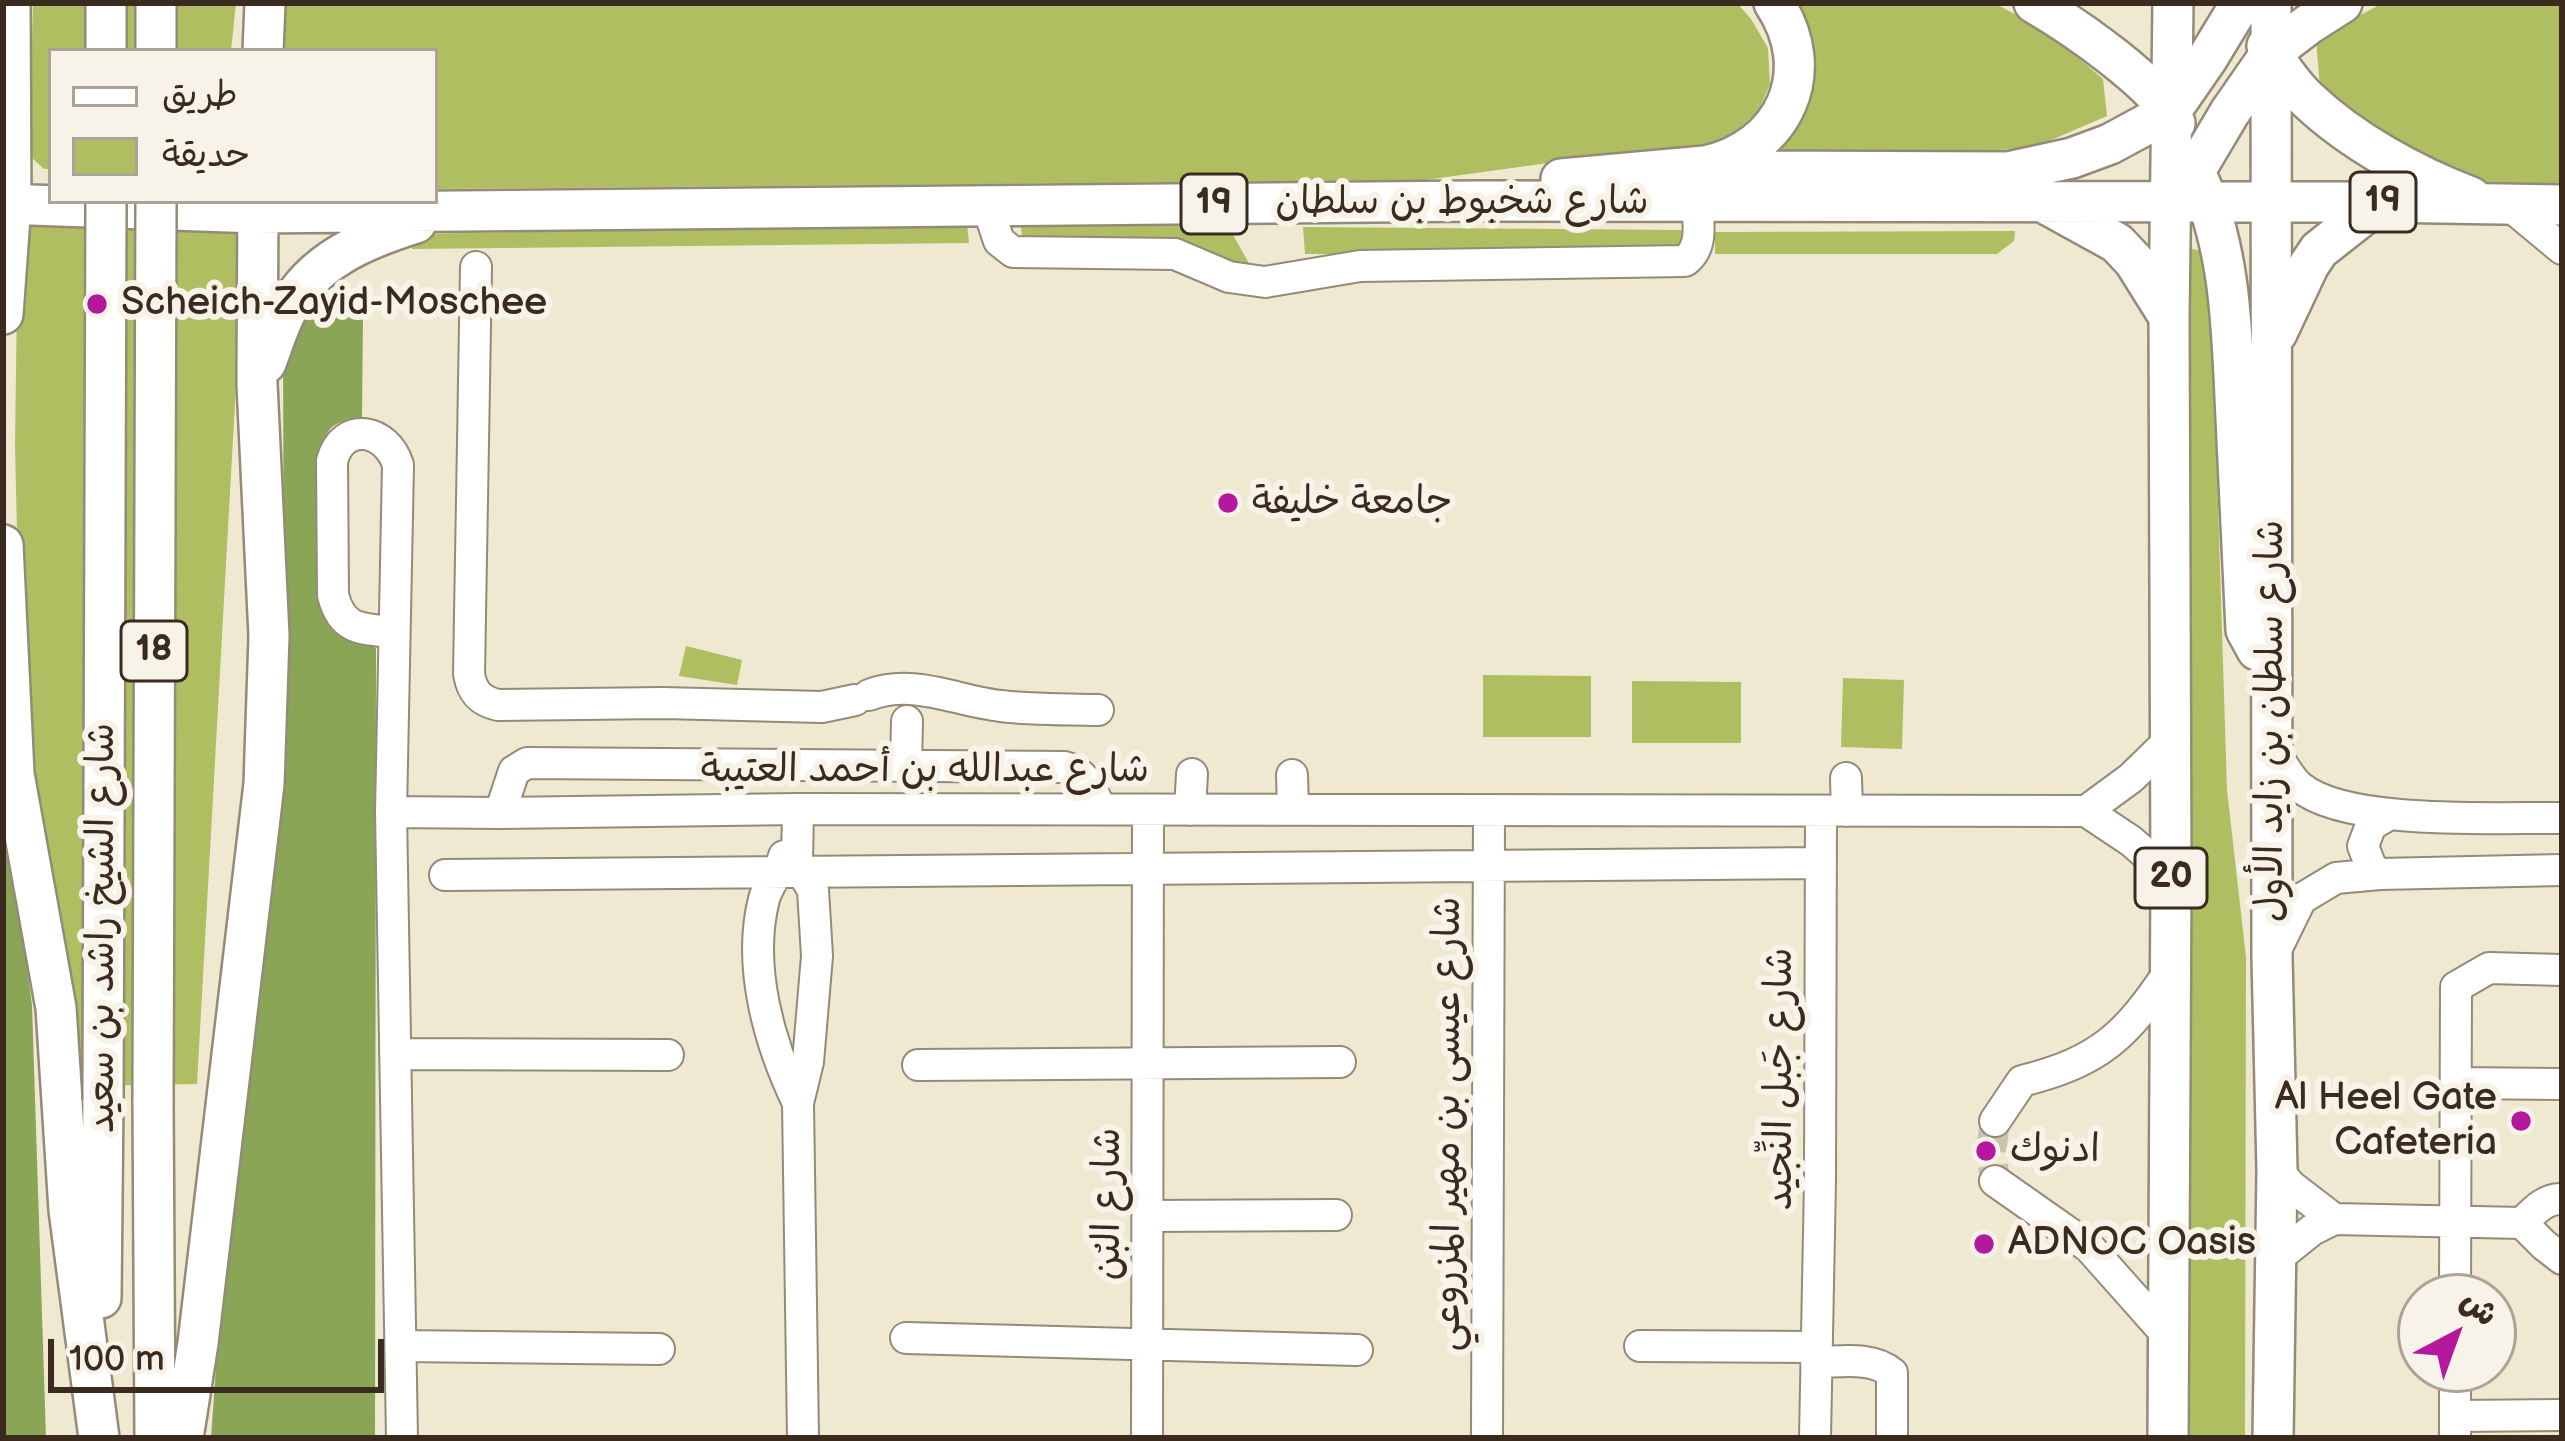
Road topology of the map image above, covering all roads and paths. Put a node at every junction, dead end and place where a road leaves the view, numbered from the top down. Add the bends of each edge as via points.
1 (106, 3) edge
2 (156, 3) edge
3 (247, 3) edge
4 (1774, 3) edge
5 (2034, 3) edge
6 (2173, 3) edge
7 (2342, 3) edge
8 (2248, 4) edge
9 (11, 8) edge
10 (264, 31) edge
11 (106, 48) edge
12 (156, 48) edge
13 (2271, 53) junction
14 (2171, 111) junction
15 (11, 131) junction
16 (48, 187) edge
17 (2191, 192) junction
18 (1475, 201) junction
19 (1697, 201) junction
20 (48, 202) edge
21 (1591, 202) junction
22 (2272, 202) junction
23 (2380, 202) junction
24 (2043, 203) junction
25 (7, 204) edge
26 (79, 204) edge
27 (168, 204) edge
28 (987, 205) junction
29 (2501, 205) junction
30 (2562, 205) edge
31 (257, 207) edge
32 (457, 210) junction
33 (2562, 249) edge
34 (476, 267) dead end
35 (3, 314) edge
36 (2169, 317) junction
37 (2272, 344) junction
38 (257, 384) junction
39 (3, 545) edge
40 (394, 632) junction
41 (2272, 676) junction
42 (907, 704) junction
43 (1098, 710) dead end
44 (2171, 740) junction
45 (2272, 749) junction
46 (906, 766) junction
47 (1192, 774) dead end
48 (1292, 775) dead end
49 (1846, 778) dead end
50 (791, 809) junction
51 (1101, 809) junction
52 (1148, 810) junction
53 (1190, 810) junction
54 (1293, 810) junction
55 (1489, 810) junction
56 (1834, 811) junction
57 (391, 812) junction
58 (2086, 812) junction
59 (500, 813) junction
60 (2390, 814) junction
61 (2562, 818) edge
62 (1821, 863) junction
63 (1489, 867) junction
64 (1148, 870) junction
65 (2562, 870) edge
66 (789, 871) junction
67 (2380, 874) junction
68 (446, 875) dead end
69 (2171, 876) junction
70 (2272, 957) junction
71 (2171, 969) junction
72 (2562, 970) edge
73 (395, 1054) junction
74 (668, 1055) dead end
75 (1340, 1063) dead end
76 (1148, 1064) junction
77 (918, 1065) dead end
78 (2456, 1083) junction
79 (2562, 1084) edge
80 (798, 1103) junction
81 (1995, 1120) tunnel mouth
82 (2277, 1170) junction
83 (1995, 1181) dead end
84 (2562, 1198) edge
85 (1336, 1215) dead end
86 (1148, 1216) junction
87 (2334, 1219) junction
88 (2455, 1222) junction
89 (2522, 1223) junction
90 (2276, 1258) junction
91 (2562, 1259) edge
92 (2455, 1273) edge
93 (2168, 1336) junction
94 (906, 1338) dead end
95 (1147, 1345) junction
96 (401, 1346) junction
97 (1640, 1346) dead end
98 (659, 1349) dead end
99 (1357, 1350) dead end
100 (1816, 1354) junction
101 (2455, 1393) edge
102 (2562, 1415) edge
103 (2455, 1427) edge
104 (100, 1438) edge
105 (155, 1438) edge
106 (183, 1438) edge
107 (402, 1438) edge
108 (803, 1438) edge
109 (1147, 1438) edge
110 (1487, 1438) edge
111 (1815, 1438) edge
112 (1892, 1438) edge
113 (2168, 1438) edge
114 (2273, 1438) edge

1 - 11 main road
2 - 12 main road
3 - 10 main road
4 - 18 main road via 1792,44 1792,89 1771,131 1750,150 1705,166 1554,179
5 - 14 main road
6 - 14 main road, 20
7 - 13 main road
8 - 13 main road
8 - 14 main road
9 - 15 main road
13 - 17 main road via 2230,112
13 - 22 main road, شارع سلطان بن زايد الأول
13 - 29 main road via 2308,100 2378,152
14 - 17 main road, 20
14 - 21 main road via 2110,144 2024,170 1750,171 1663,180
15 - 16 main road via 23,166
15 - 25 main road
17 - 22 main road, شارع شخبوط بن سلطان / 19
17 - 24 main road, شارع شخبوط بن سلطان / 19
17 - 36 main road, 20
17 - 41 main road via 2222,253 2246,630
18 - 21 main road, شارع شخبوط بن سلطان / 19
18 - 28 main road, شارع شخبوط بن سلطان / 19
19 - 21 main road, شارع شخبوط بن سلطان / 19
19 - 24 main road, شارع شخبوط بن سلطان / 19
19 - 28 street via 1697,245 1685,261 1360,266 1265,282 1175,254 1013,252 999,241
20 - 25 main road, شارع شخبوط بن سلطان / 19
22 - 23 main road, شارع شخبوط بن سلطان / 19
22 - 37 main road, شارع سلطان بن زايد الأول
23 - 29 main road, شارع شخبوط بن سلطان / 19
23 - 37 main road via 2319,250
24 - 36 main road via 2117,243
25 - 35 main road
26 - 104 main road, شارع الشيخ راشد بن سعيد / 18, bridge via 103,1100
27 - 31 main road, شارع شخبوط بن سلطان / 19
27 - 105 main road, شارع الشيخ راشد بن سعيد / 18, bridge
28 - 32 main road, شارع شخبوط بن سلطان / 19
29 - 30 main road, شارع شخبوط بن سلطان / 19
29 - 33 street
31 - 32 main road, شارع شخبوط بن سلطان / 19
31 - 38 main road
32 - 38 main road via 374,236 318,271 288,309
34 - 42 street via 470,674 477,695 497,705 822,707 885,689
36 - 44 main road, 20
37 - 41 main road, شارع سلطان بن زايد الأول
38 - 106 main road via 269,636 264,784
39 - 104 main road via 14,774 56,1008 69,1210
40 - 40 street via 350,623 333,595 332,461 343,442 364,434 387,442 398,465
40 - 57 street
41 - 45 main road, شارع سلطان بن زايد الأول
42 - 43 street
42 - 46 street
44 - 58 street
44 - 69 main road, 20
45 - 60 street via 2299,786 2329,804
45 - 70 main road, شارع سلطان بن زايد الأول
46 - 51 street via 1065,767 1086,780
46 - 59 street via 527,763 514,771
47 - 53 street
48 - 54 street
49 - 56 street, شارع جَبل النِّجيد
50 - 51 street, شارع عبدالله بن أحمد العتيبة
50 - 59 street, شارع عبدالله بن أحمد العتيبة
50 - 66 street
51 - 52 street, شارع عبدالله بن أحمد العتيبة
52 - 53 street, شارع عبدالله بن أحمد العتيبة
52 - 64 street, شارع البُن
53 - 54 street, شارع عبدالله بن أحمد العتيبة
54 - 55 street, شارع عبدالله بن أحمد العتيبة
55 - 56 street, شارع عبدالله بن أحمد العتيبة
55 - 63 street, شارع عيسى بن مهير المزروعي
56 - 58 street, شارع عبدالله بن أحمد العتيبة via 1953,796
56 - 62 street, شارع جَبل النِّجيد
57 - 59 street, شارع عبدالله بن أحمد العتيبة
57 - 73 street
58 - 69 street
60 - 61 street
60 - 67 street via 2371,825 2363,846
62 - 63 street
62 - 100 street, شارع جَبل النِّجيد
63 - 64 street
63 - 110 street, شارع عيسى بن مهير المزروعي
64 - 66 street
64 - 76 street, شارع البُن
65 - 67 street
66 - 68 street
66 - 80 street via 812,890 817,956
66 - 80 street via 765,896 761,982
67 - 70 street via 2336,878 2301,899
69 - 71 main road, 20
70 - 82 main road, شارع سلطان بن زايد الأول
71 - 81 street via 2108,1046 2022,1082
71 - 93 main road, 20
72 - 78 street via 2489,968 2456,987
73 - 74 street
73 - 96 street
75 - 76 street
76 - 77 street
76 - 86 street, شارع البُن
78 - 79 street
78 - 88 street
80 - 108 street
82 - 87 street
82 - 90 main road, شارع سلطان بن زايد الأول
83 - 93 street via 2089,1247
84 - 89 street
85 - 86 street
86 - 95 street, شارع البُن
87 - 88 street
87 - 90 street
88 - 89 street
88 - 92 street
89 - 91 street
90 - 114 main road, شارع سلطان بن زايد الأول
93 - 113 main road, 20
94 - 95 street
95 - 99 street
95 - 109 street, شارع البُن
96 - 98 street
96 - 107 street
97 - 100 street
100 - 111 street, شارع جَبل النِّجيد
100 - 112 street via 1892,1373
101 - 103 street
102 - 103 street

